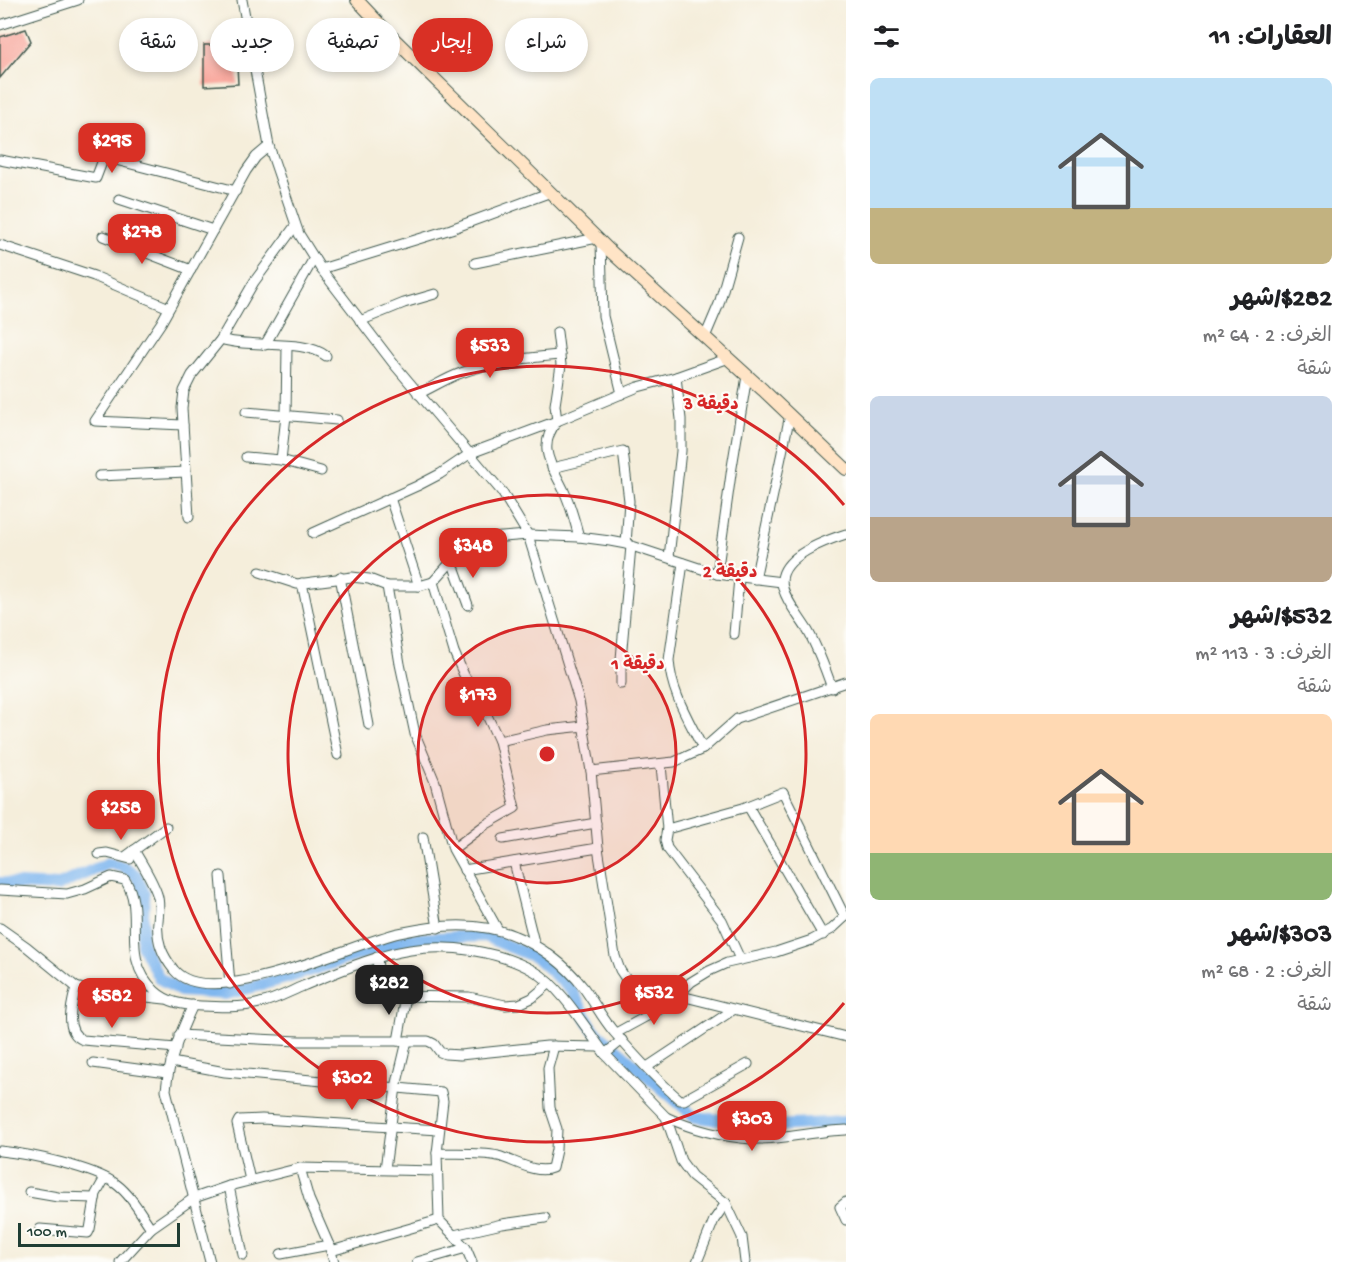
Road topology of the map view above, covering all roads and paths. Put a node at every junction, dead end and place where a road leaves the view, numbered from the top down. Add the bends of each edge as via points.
1 (78, 0) edge
2 (242, 0) edge
3 (357, 0) edge
4 (0, 25) edge
5 (269, 146) junction
6 (0, 160) edge
7 (236, 191) junction
8 (551, 192) junction
9 (119, 199) dead end
10 (295, 226) junction
11 (213, 230) junction
12 (103, 236) dead end
13 (738, 237) dead end
14 (599, 240) junction
15 (0, 245) edge
16 (314, 258) junction
17 (475, 263) dead end
18 (321, 269) junction
19 (191, 270) junction
20 (435, 294) dead end
21 (169, 308) junction
22 (360, 321) junction
23 (557, 332) dead end
24 (705, 337) junction
25 (221, 339) junction
26 (266, 345) junction
27 (287, 346) junction
28 (560, 355) junction
29 (326, 356) dead end
30 (729, 358) junction
31 (747, 376) junction
32 (676, 377) junction
33 (418, 394) junction
34 (622, 394) junction
35 (246, 412) dead end
36 (790, 415) junction
37 (286, 416) junction
38 (337, 420) dead end
39 (557, 421) junction
40 (183, 425) junction
41 (471, 453) junction
42 (246, 457) dead end
43 (281, 460) junction
44 (552, 468) junction
45 (846, 470) edge
46 (321, 471) dead end
47 (186, 472) junction
48 (99, 476) dead end
49 (390, 498) junction
50 (189, 517) dead end
51 (313, 533) dead end
52 (846, 534) edge
53 (528, 536) junction
54 (579, 537) junction
55 (629, 545) junction
56 (669, 557) junction
57 (452, 561) junction
58 (683, 563) junction
59 (260, 572) dead end
60 (717, 574) junction
61 (340, 577) junction
62 (739, 578) junction
63 (755, 579) junction
64 (433, 582) junction
65 (782, 582) junction
66 (302, 583) junction
67 (387, 586) junction
68 (419, 586) junction
69 (468, 605) dead end
70 (734, 634) dead end
71 (846, 682) edge
72 (621, 684) dead end
73 (832, 688) junction
74 (369, 725) dead end
75 (584, 726) junction
76 (499, 741) junction
77 (703, 748) junction
78 (338, 755) dead end
79 (661, 765) junction
80 (591, 771) junction
81 (748, 806) junction
82 (596, 823) junction
83 (166, 827) dead end
84 (667, 829) junction
85 (423, 837) dead end
86 (503, 839) dead end
87 (598, 848) junction
88 (453, 849) junction
89 (134, 850) junction
90 (99, 854) dead end
91 (125, 857) junction
92 (141, 862) junction
93 (514, 862) junction
94 (464, 870) junction
95 (221, 876) dead end
96 (0, 890) edge
97 (845, 916) edge
98 (0, 928) edge
99 (438, 928) junction
100 (498, 930) junction
101 (823, 935) junction
102 (535, 946) junction
103 (376, 957) junction
104 (740, 959) junction
105 (550, 983) junction
106 (230, 984) junction
107 (76, 987) junction
108 (406, 996) junction
109 (676, 997) junction
110 (165, 999) junction
111 (193, 1005) junction
112 (733, 1010) junction
113 (179, 1035) junction
114 (846, 1037) edge
115 (619, 1039) junction
116 (402, 1041) junction
117 (554, 1046) junction
118 (176, 1048) junction
119 (604, 1051) junction
120 (171, 1062) junction
121 (93, 1063) dead end
122 (748, 1064) dead end
123 (647, 1067) junction
124 (168, 1073) junction
125 (396, 1087) junction
126 (666, 1117) junction
127 (390, 1127) junction
128 (439, 1130) junction
129 (846, 1130) edge
130 (0, 1151) edge
131 (437, 1153) junction
132 (300, 1168) junction
133 (385, 1169) junction
134 (437, 1171) junction
135 (105, 1178) junction
136 (250, 1180) junction
137 (229, 1186) junction
138 (29, 1192) dead end
139 (95, 1198) junction
140 (194, 1198) junction
141 (846, 1202) edge
142 (726, 1203) junction
143 (545, 1218) dead end
144 (439, 1220) junction
145 (846, 1220) edge
146 (151, 1228) junction
147 (40, 1229) dead end
148 (454, 1235) junction
149 (330, 1248) junction
150 (466, 1248) junction
151 (281, 1254) dead end
152 (243, 1255) dead end
153 (120, 1262) edge
154 (210, 1262) edge
155 (334, 1262) edge
156 (417, 1262) edge
157 (472, 1262) edge
158 (697, 1262) edge
159 (745, 1262) edge

1 - 4 street
2 - 5 street
3 - 8 main road
5 - 7 street via 256,157
5 - 10 street
6 - 7 street via 96,178 104,157
7 - 11 street
8 - 14 main road
8 - 18 street via 459,226
9 - 11 street
10 - 16 street
10 - 25 street via 254,282
11 - 19 street
12 - 19 street
13 - 24 street
14 - 17 street
14 - 24 main road
14 - 34 street via 603,316
15 - 21 street via 94,276
16 - 18 street
16 - 26 street
18 - 22 street
19 - 21 street
20 - 22 street
21 - 40 street via 95,421
22 - 33 street
23 - 28 street
24 - 30 main road
25 - 26 street
25 - 40 street via 198,366 184,392
26 - 27 street
27 - 29 street via 313,348
27 - 37 street
28 - 33 street via 476,368
28 - 39 street
30 - 31 main road
30 - 32 street
31 - 36 main road
31 - 60 street
32 - 34 street
32 - 56 street via 681,451
33 - 41 street
34 - 39 street
35 - 37 street
36 - 45 main road
36 - 63 street
37 - 38 street
37 - 43 street
39 - 41 street
39 - 44 street via 546,442
40 - 47 street
41 - 49 street via 440,474
41 - 53 street via 502,492
42 - 43 street
43 - 46 street
44 - 54 street
44 - 55 street via 623,451
47 - 48 street
47 - 50 street
49 - 51 street
49 - 68 street
52 - 65 street via 802,553 785,570
53 - 54 street
53 - 57 street via 490,538
53 - 75 street via 574,680
54 - 55 street
55 - 56 street
55 - 72 street
56 - 58 street
57 - 64 street
57 - 69 street
58 - 60 street
58 - 77 street via 670,672 676,695
59 - 66 street
60 - 62 street
61 - 66 street
61 - 67 street via 369,579
61 - 74 street
62 - 63 street
62 - 70 street
63 - 65 street
64 - 68 street
64 - 76 street via 454,652
65 - 73 street via 819,652
66 - 78 street
67 - 68 street
67 - 88 street via 415,734 435,782
71 - 73 street
73 - 77 street via 737,719
75 - 76 street
75 - 80 street
76 - 88 street via 515,808
77 - 79 street
79 - 80 street
79 - 84 street
80 - 82 street
81 - 84 street
81 - 97 street via 783,792
81 - 101 street
82 - 86 street
82 - 87 street
83 - 89 street
84 - 104 street via 667,848 722,920
85 - 99 street
87 - 93 street
87 - 109 street via 620,970 637,985
88 - 94 street
89 - 91 street
89 - 92 street
90 - 91 street
91 - 92 street
92 - 106 street via 158,894 157,938 166,960 188,980
93 - 94 street
93 - 102 street
94 - 100 street
95 - 106 street
96 - 110 street via 67,894 111,877 125,880 133,900 135,956 146,980
97 - 101 street
98 - 107 street
99 - 100 street
99 - 106 street via 398,933 281,972
100 - 102 street
101 - 104 street via 776,952
102 - 115 street via 560,963 582,986
103 - 105 street via 441,947 466,949 521,965
103 - 108 street via 381,994
103 - 111 street via 259,1003 228,1007
104 - 109 street via 709,971
105 - 108 street via 519,1004 470,997
105 - 119 street
107 - 110 street
107 - 118 street via 71,1028 76,1037
108 - 116 street
109 - 112 street
109 - 115 street
110 - 111 street
111 - 113 street
112 - 114 street
112 - 123 street
113 - 116 street
113 - 118 street
115 - 119 street
115 - 123 street
116 - 117 street via 428,1041 440,1052 460,1055
116 - 125 street
117 - 119 street
117 - 131 street via 548,1068 550,1108 556,1129 552,1168 545,1170 496,1156
118 - 120 street
119 - 126 street
120 - 124 street
120 - 125 street via 225,1072
121 - 124 street
122 - 123 street via 681,1101
124 - 140 street via 166,1090
125 - 127 street
125 - 128 street via 441,1092
126 - 129 street via 699,1130 754,1139
126 - 142 street via 681,1161 692,1176
127 - 128 street
127 - 133 street
127 - 136 street via 239,1120
128 - 131 street
130 - 135 street via 31,1154
131 - 134 street
132 - 133 street
132 - 136 street
132 - 149 street
133 - 134 street
134 - 144 street
135 - 139 street
135 - 146 street via 124,1192
136 - 137 street
137 - 140 street
137 - 152 street
138 - 139 street
139 - 147 street via 88,1233
140 - 146 street
140 - 154 street
141 - 145 street via 840,1207
142 - 158 street via 714,1220
142 - 159 street via 742,1237
143 - 148 street
144 - 148 street
144 - 149 street
146 - 153 street
148 - 150 street
149 - 151 street
149 - 155 street
150 - 156 street
150 - 157 street

